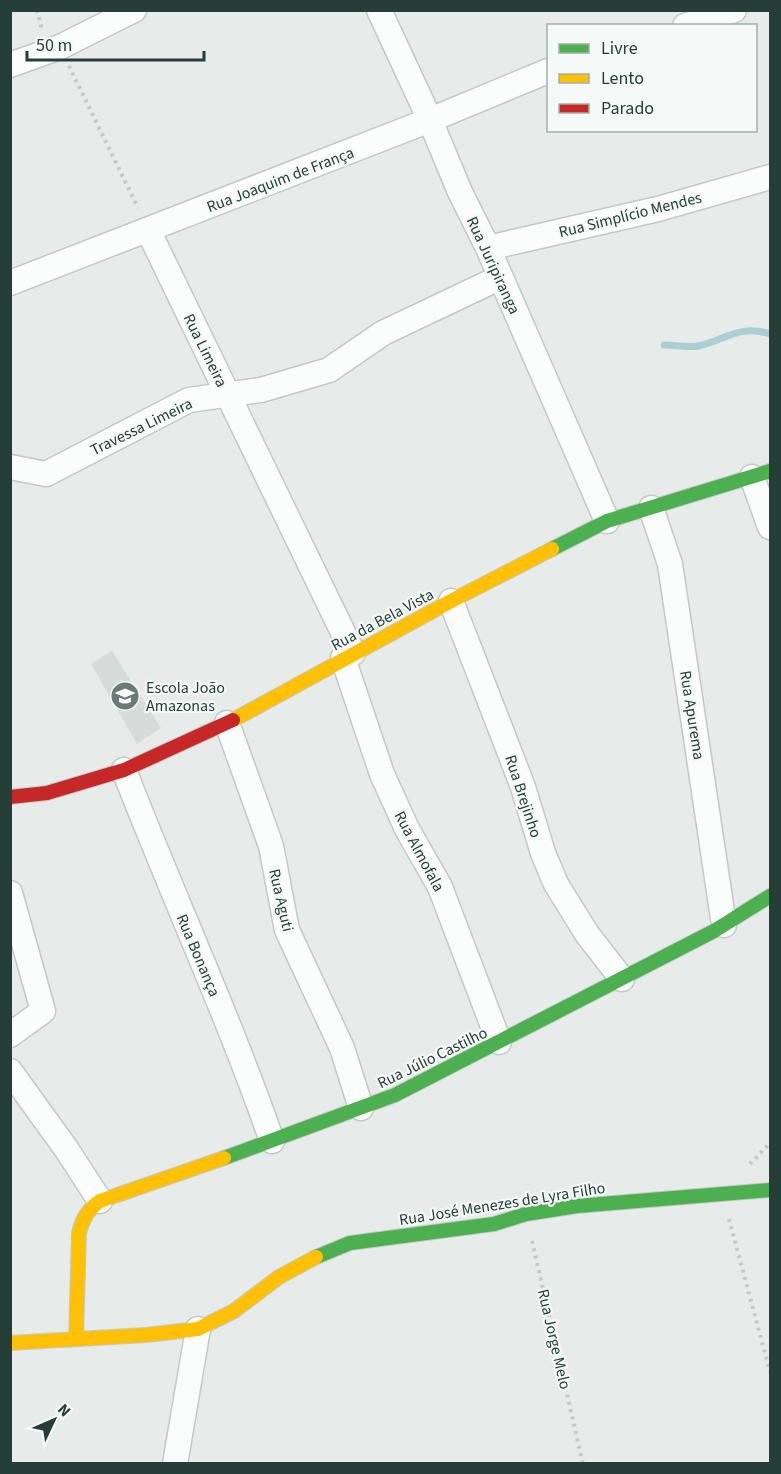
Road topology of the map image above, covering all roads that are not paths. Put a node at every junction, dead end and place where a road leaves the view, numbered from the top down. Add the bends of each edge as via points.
1 (134, 10) edge
2 (379, 10) edge
3 (734, 10) edge
4 (691, 24) edge
5 (10, 65) edge
6 (547, 72) edge
7 (430, 120) junction
8 (771, 177) edge
9 (148, 230) junction
10 (488, 248) junction
11 (501, 277) junction
12 (10, 283) edge
13 (228, 395) junction
14 (10, 467) edge
15 (761, 474) edge
16 (651, 508) junction
17 (608, 521) junction
18 (771, 527) edge
19 (451, 601) junction
20 (348, 656) junction
21 (226, 723) junction
22 (124, 770) junction
23 (10, 797) edge
24 (10, 893) edge
25 (771, 896) edge
26 (724, 925) junction
27 (622, 979) junction
28 (10, 1035) edge
29 (499, 1042) junction
30 (10, 1071) edge
31 (361, 1108) junction
32 (272, 1141) junction
33 (771, 1191) edge
34 (95, 1204) junction
35 (198, 1329) junction
36 (76, 1339) junction
37 (10, 1343) edge
38 (175, 1464) edge

1 - 5 street via 60,47
2 - 7 street, Rua Juripiranga
3 - 4 street
6 - 7 street, Rua Joaquim de França
7 - 9 street, Rua Joaquim de França
7 - 10 street, Rua Juripiranga
8 - 10 street, Rua Simplício Mendes via 658,209
9 - 12 street, Rua Joaquim de França
9 - 13 street, Rua Limeira
10 - 11 street, Rua Juripiranga
11 - 13 street, Travessa Limeira via 383,333 329,370 261,390
11 - 17 street, Rua Juripiranga
13 - 14 street, Travessa Limeira via 189,400 46,474
13 - 20 street, Rua Limeira
15 - 16 street, Rua da Bela Vista
15 - 18 street
16 - 17 street, Rua da Bela Vista
16 - 26 street, Rua Apurema via 670,564
17 - 19 street, Rua da Bela Vista
19 - 20 street, Rua da Bela Vista
19 - 27 street, Rua Brejinho via 556,884 587,934
20 - 21 street, Rua da Bela Vista
20 - 29 street, Rua Almofala via 381,774 440,887
21 - 22 street, Rua da Bela Vista
21 - 31 street, Rua Aguti via 271,846 287,930 342,1048
22 - 23 street, Rua da Bela Vista via 46,794
22 - 32 street, Rua Bonança
24 - 28 street via 43,1011
25 - 26 street, Rua Júlio Castilho
26 - 27 street, Rua Júlio Castilho
27 - 29 street, Rua Júlio Castilho
29 - 31 street, Rua Júlio Castilho
30 - 34 street via 68,1150
31 - 32 street, Rua Júlio Castilho
32 - 34 street, Rua Júlio Castilho
33 - 35 street, Rua José Menezes de Lyra Filho via 577,1206 494,1224 350,1242 310,1259 234,1311
34 - 36 street via 81,1221 79,1233
35 - 36 street, Rua José Menezes de Lyra Filho
35 - 38 street
36 - 37 street, Rua José Menezes de Lyra Filho

